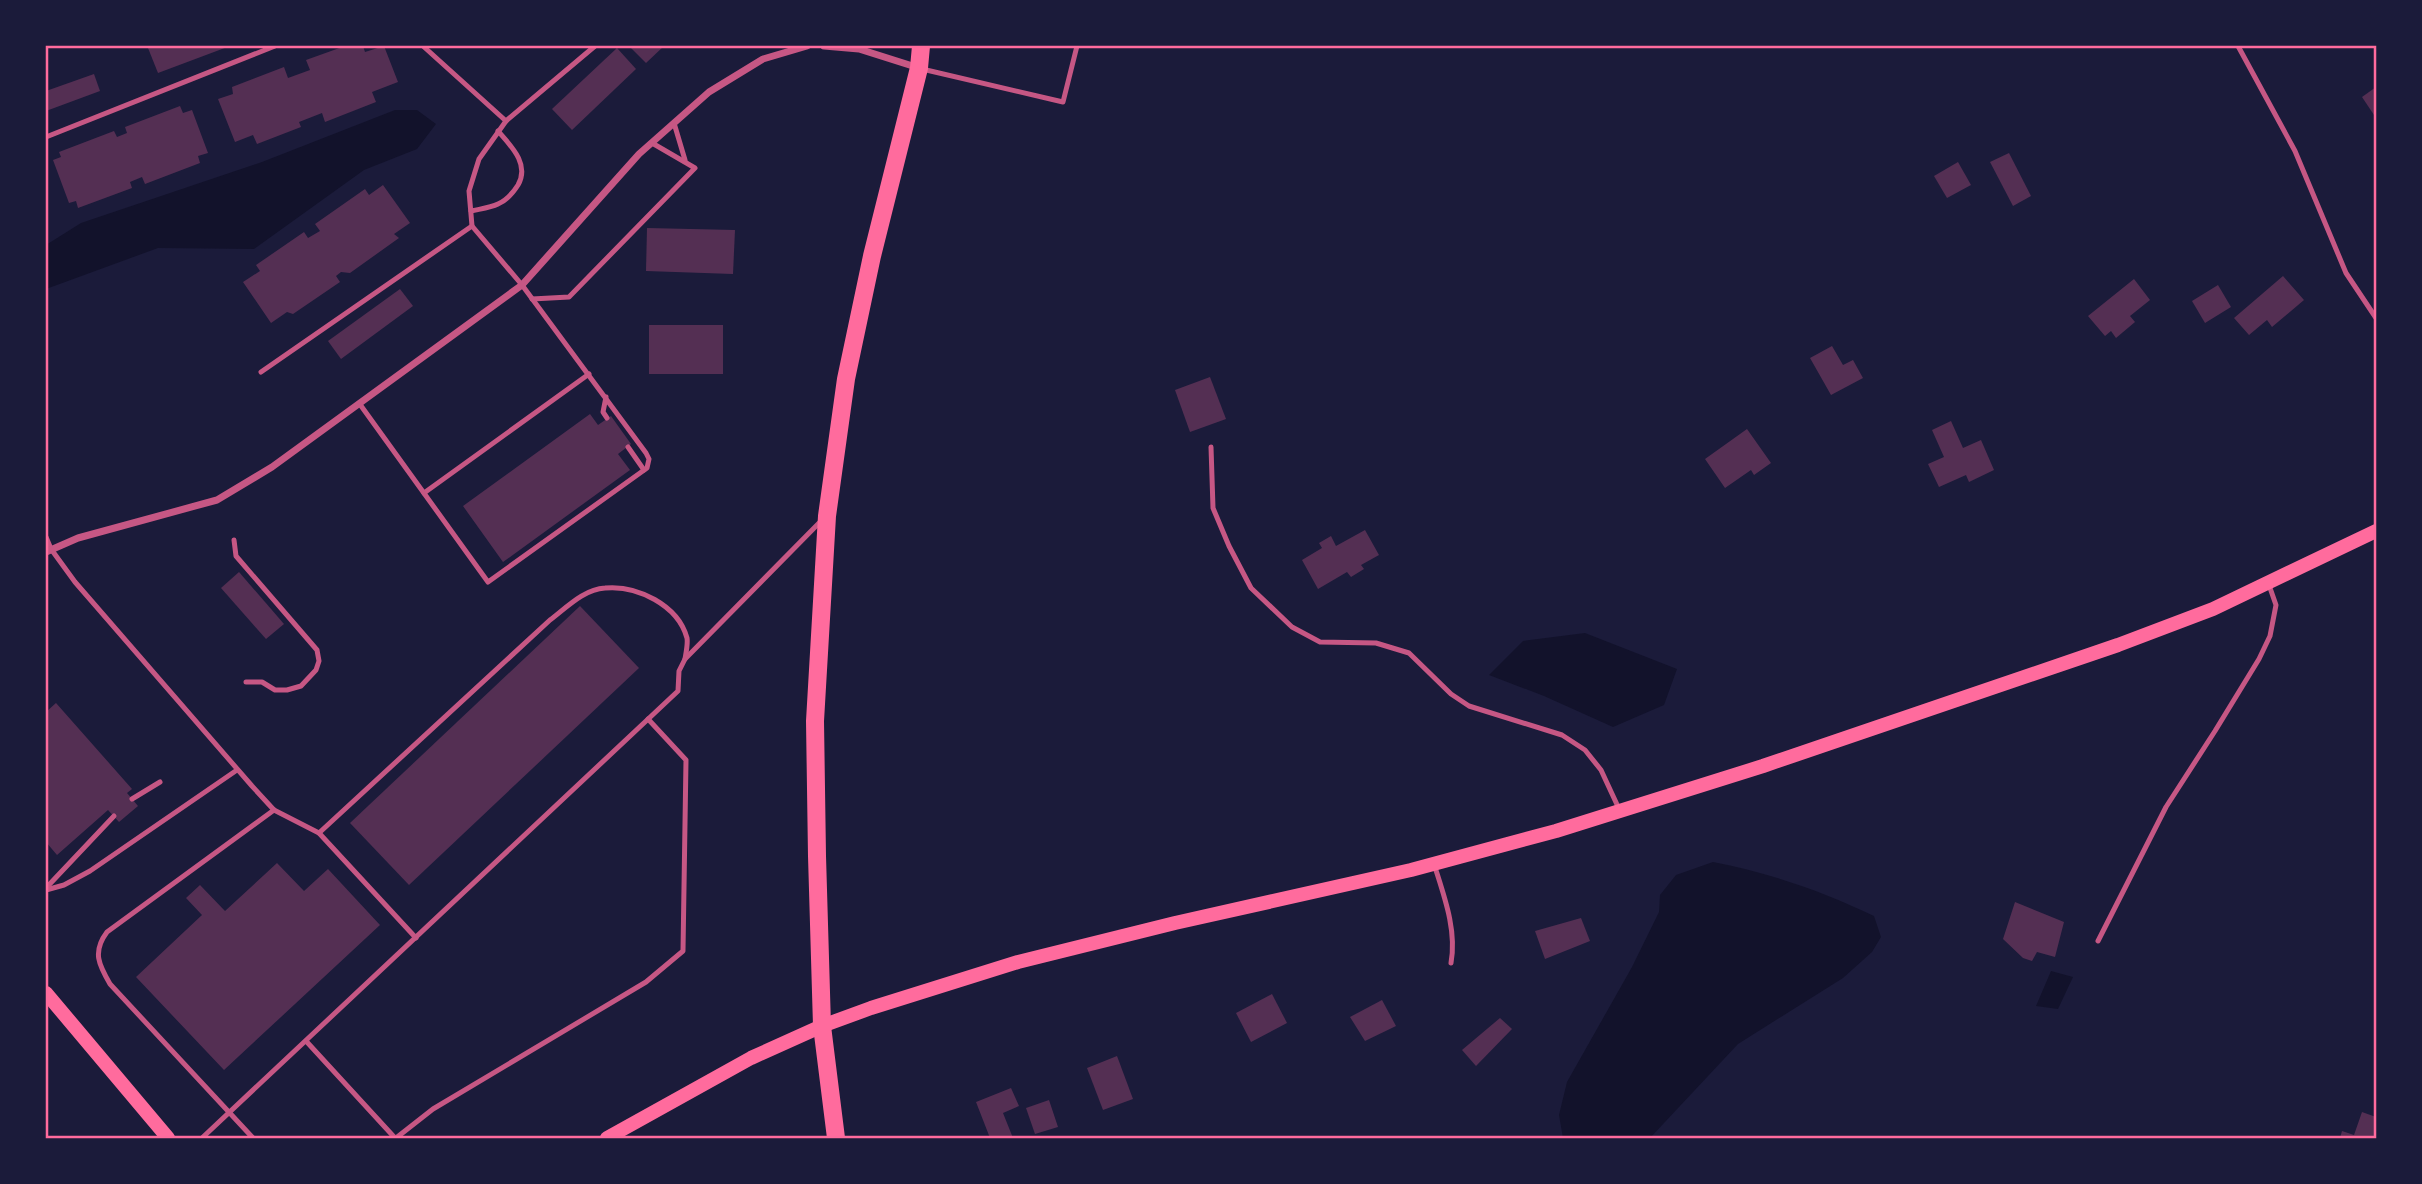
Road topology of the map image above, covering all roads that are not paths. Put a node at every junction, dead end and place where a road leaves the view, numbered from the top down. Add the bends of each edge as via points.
1 (275, 46) edge
2 (423, 46) edge
3 (595, 46) edge
4 (807, 46) edge
5 (824, 46) edge
6 (921, 46) edge
7 (928, 46) edge
8 (1077, 46) edge
9 (2238, 46) edge
10 (919, 68) junction
11 (506, 121) junction
12 (674, 123) junction
13 (498, 131) junction
14 (46, 137) edge
15 (652, 143) junction
16 (685, 160) junction
17 (471, 211) junction
18 (472, 226) junction
19 (522, 285) junction
20 (532, 299) junction
21 (2376, 318) edge
22 (261, 372) dead end
23 (589, 374) junction
24 (606, 397) junction
25 (359, 403) junction
26 (607, 418) dead end
27 (628, 447) dead end
28 (1211, 447) dead end
29 (644, 470) junction
30 (424, 494) junction
31 (827, 516) junction
32 (2376, 531) edge
33 (46, 537) edge
34 (234, 540) dead end
35 (48, 551) edge
36 (2268, 583) junction
37 (685, 659) junction
38 (246, 682) dead end
39 (648, 719) junction
40 (237, 770) junction
41 (160, 782) dead end
42 (132, 799) dead end
43 (274, 810) junction
44 (1620, 811) junction
45 (114, 816) dead end
46 (319, 833) junction
47 (1434, 864) junction
48 (46, 889) edge
49 (415, 938) junction
50 (2098, 941) dead end
51 (1451, 963) dead end
52 (46, 993) edge
53 (822, 1026) junction
54 (306, 1041) junction
55 (228, 1114) junction
56 (168, 1139) edge
57 (202, 1139) edge
58 (253, 1139) edge
59 (396, 1139) edge
60 (607, 1139) edge
61 (836, 1139) edge

1 - 14 lane
2 - 11 lane
3 - 11 lane
4 - 12 street via 763,59 709,92
5 - 10 street via 859,49
6 - 10 main road
7 - 10 main road
8 - 10 lane via 1063,102
9 - 21 lane via 2295,151 2346,273
10 - 31 main road via 848,365
11 - 13 lane
12 - 15 street
12 - 16 lane
13 - 17 lane via 479,159 469,191
13 - 17 lane via 521,162 521,179 512,194 498,204
15 - 16 lane
15 - 19 street
16 - 20 lane via 695,168 569,297
17 - 18 lane
18 - 19 lane
18 - 22 lane
19 - 20 lane
19 - 25 street
20 - 23 lane
23 - 24 lane
23 - 30 lane
24 - 26 lane via 603,412
24 - 29 lane via 646,453 649,459
25 - 30 lane
25 - 35 street via 272,467 216,500 78,538
27 - 29 lane
28 - 44 lane via 1213,508 1229,546 1251,589 1293,627 1320,642 1376,643 1409,653 1469,706 1562,735 1585,750 1601,770
29 - 30 lane via 488,582
31 - 37 lane
31 - 53 main road via 815,721
32 - 36 main road
33 - 35 lane
34 - 38 lane via 236,556 317,650 319,662 300,686 287,690
35 - 40 lane
36 - 44 main road via 2118,645
36 - 50 lane via 2276,605 2270,636 2166,807
37 - 39 lane via 678,691
37 - 46 lane via 687,640 679,622 649,596 604,587 583,595 550,620
39 - 49 lane
39 - 59 lane via 686,760 684,951 646,982 433,1109
40 - 43 lane
40 - 48 lane via 90,871
41 - 42 lane
43 - 46 lane
43 - 55 lane via 107,932 100,942 98,964 110,984
44 - 47 main road
45 - 48 lane
46 - 49 lane
47 - 51 lane via 1454,946
47 - 53 main road via 1018,962
49 - 54 lane
52 - 56 main road
53 - 60 main road via 751,1058
53 - 61 main road
54 - 55 lane
54 - 59 lane
55 - 57 lane
55 - 58 lane

